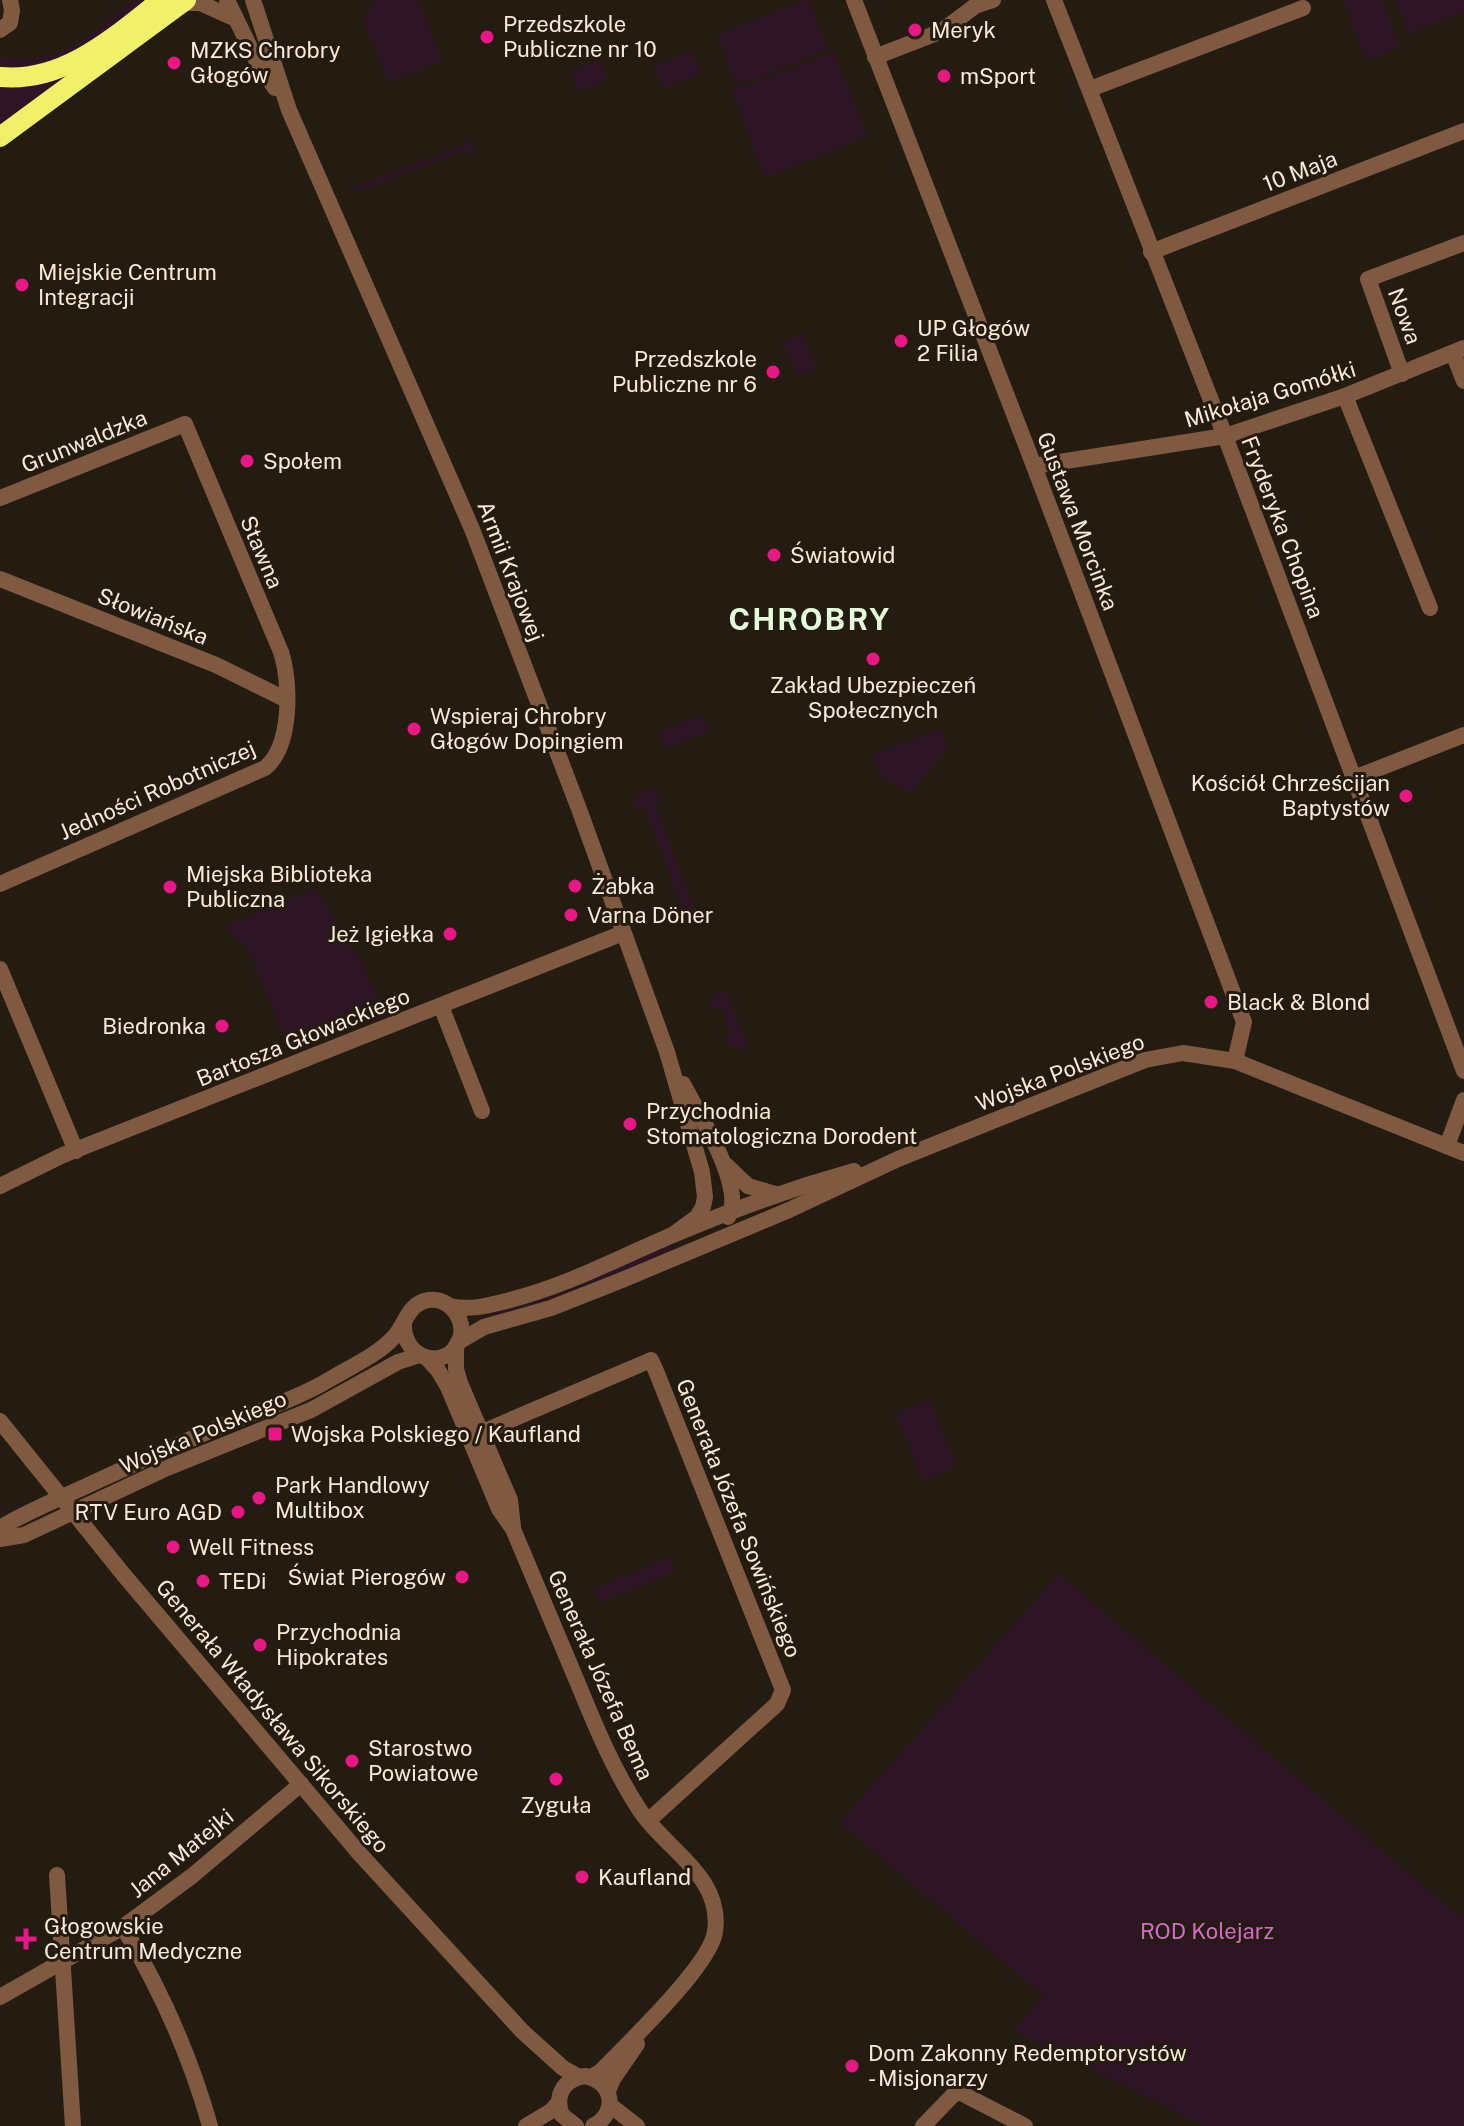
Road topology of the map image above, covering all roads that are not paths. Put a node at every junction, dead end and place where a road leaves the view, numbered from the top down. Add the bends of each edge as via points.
1 (10, 0) edge
2 (161, 0) edge
3 (227, 0) edge
4 (854, 0) edge
5 (993, 0) edge
6 (1054, 0) edge
7 (184, 1) edge
8 (253, 2) edge
9 (1303, 8) dead end
10 (236, 19) junction
11 (0, 30) edge
12 (875, 57) junction
13 (0, 77) edge
14 (1090, 89) junction
15 (289, 110) junction
16 (1464, 131) edge
17 (0, 137) edge
18 (1464, 243) edge
19 (1151, 252) junction
20 (1459, 351) edge
21 (1402, 374) junction
22 (1464, 381) edge
23 (1345, 396) junction
24 (185, 424) joint
25 (1225, 436) junction
26 (1034, 466) junction
27 (0, 498) edge
28 (0, 579) edge
29 (1430, 608) dead end
30 (287, 700) junction
31 (1464, 735) edge
32 (1354, 778) junction
33 (0, 884) edge
34 (623, 933) junction
35 (0, 969) edge
36 (441, 1006) junction
37 (669, 1058) junction
38 (1235, 1061) junction
39 (1464, 1071) edge
40 (1464, 1100) edge
41 (482, 1111) dead end
42 (1447, 1146) junction
43 (76, 1151) junction
44 (1464, 1153) edge
45 (898, 1159) junction
46 (723, 1163) junction
47 (702, 1172) junction
48 (0, 1186) edge
49 (775, 1194) junction
50 (732, 1211) junction
51 (783, 1213) junction
52 (674, 1234) junction
53 (683, 1255) junction
54 (450, 1306) junction
55 (404, 1323) junction
56 (457, 1344) junction
57 (423, 1356) junction
58 (0, 1421) edge
59 (480, 1433) junction
60 (62, 1497) junction
61 (74, 1514) junction
62 (0, 1528) edge
63 (513, 1529) junction
64 (0, 1539) edge
65 (301, 1784) junction
66 (648, 1821) junction
67 (57, 1875) dead end
68 (123, 1927) junction
69 (64, 1963) junction
70 (0, 1997) edge
71 (645, 2029) junction
72 (522, 2031) junction
73 (585, 2077) junction
74 (560, 2095) junction
75 (609, 2098) junction
76 (574, 2125) edge
77 (73, 2126) edge
78 (210, 2126) edge
79 (526, 2126) edge
80 (554, 2126) edge
81 (595, 2126) edge
82 (613, 2126) edge
83 (637, 2126) edge
84 (923, 2126) edge
85 (1025, 2126) edge

1 - 11 street via 10,23
2 - 13 main road via 76,62 36,76
3 - 10 street, Armii Krajowej
4 - 12 street, Gustawa Morcinka
5 - 12 street via 975,6 942,31
6 - 14 street, Fryderyka Chopina
7 - 10 street
7 - 17 main road
8 - 15 street, Armii Krajowej
9 - 14 street
10 - 15 street, Armii Krajowej
12 - 26 street, Gustawa Morcinka
14 - 19 street, Fryderyka Chopina
15 - 34 street, Armii Krajowej via 462,504
16 - 19 street, 10 Maja
18 - 21 street, Nowa via 1368,279
19 - 25 street, Fryderyka Chopina
20 - 21 street, Mikołaja Gomółki
20 - 22 street
21 - 23 street, Mikołaja Gomółki
23 - 25 street, Mikołaja Gomółki
23 - 29 street
24 - 27 street, Grunwaldzka
24 - 30 street, Stawna via 281,652
25 - 26 street, Mikołaja Gomółki
25 - 32 street, Fryderyka Chopina
26 - 38 street, Gustawa Morcinka via 1244,1022
28 - 30 street, Słowiańska via 216,665
30 - 33 street, Jedności Robotniczej via 282,744 265,768
31 - 32 street
32 - 39 street, Fryderyka Chopina
34 - 36 street, Bartosza Głowackiego
34 - 37 street, Armii Krajowej
35 - 43 street
36 - 41 street
36 - 43 street, Bartosza Głowackiego
37 - 46 street, Armii Krajowej
37 - 47 street, Armii Krajowej
38 - 42 street, Wojska Polskiego
38 - 45 street, Wojska Polskiego via 1183,1053 1145,1060
40 - 42 street
42 - 44 street, Wojska Polskiego
43 - 48 street, Bartosza Głowackiego
45 - 49 street, Wojska Polskiego
45 - 51 street, Wojska Polskiego
46 - 49 street, Armii Krajowej via 748,1186
46 - 50 street, Armii Krajowej
47 - 50 street, Armii Krajowej
47 - 52 street, Armii Krajowej via 703,1207
49 - 50 street, Wojska Polskiego
50 - 51 street via 748,1216
50 - 52 street, Wojska Polskiego
50 - 53 street
51 - 53 street, Wojska Polskiego
52 - 54 street, Wojska Polskiego via 549,1289 471,1309
53 - 56 street, Wojska Polskiego via 551,1308 484,1327
54 - 55 street via 436,1300 421,1302
54 - 56 street via 460,1320
55 - 57 street via 407,1343
55 - 60 street, Wojska Polskiego via 385,1346 327,1381
56 - 57 street via 445,1356
56 - 59 street, Generała Józefa Bema via 459,1379
57 - 61 street, Wojska Polskiego via 398,1362 311,1410 167,1468
57 - 63 street, Generała Józefa Bema via 448,1387 499,1509
58 - 60 street, Generała Władysława Sikorskiego
59 - 63 street, Generała Józefa Bema via 510,1500
59 - 66 street, Generała Józefa Sowińskiego via 651,1360 656,1371 783,1690 777,1704
60 - 61 street, Generała Władysława Sikorskiego
60 - 62 street, Wojska Polskiego
61 - 64 street, Wojska Polskiego
61 - 65 street, Generała Władysława Sikorskiego
63 - 66 street, Generała Józefa Bema via 614,1766
65 - 68 street, Jana Matejki
65 - 72 street, Generała Władysława Sikorskiego
66 - 71 street, Generała Józefa Bema via 704,1881 716,1923 706,1953
67 - 69 street
68 - 69 street, Jana Matejki
68 - 78 street via 180,2037
69 - 70 street, Jana Matejki
69 - 77 street
71 - 73 street, Generała Józefa Bema via 600,2072
71 - 75 street, Generała Józefa Bema via 613,2079
72 - 73 street, Generała Władysława Sikorskiego via 563,2068
72 - 74 street, Generała Władysława Sikorskiego
73 - 74 street, Generała Józefa Bema
73 - 75 street, Generała Władysława Sikorskiego via 601,2082
74 - 76 street, Generała Władysława Sikorskiego via 562,2115
74 - 79 street, Generała Józefa Bema via 551,2111
75 - 81 street, Generała Józefa Bema via 606,2117
75 - 83 street
76 - 80 street
81 - 82 street
84 - 85 street via 957,2091

